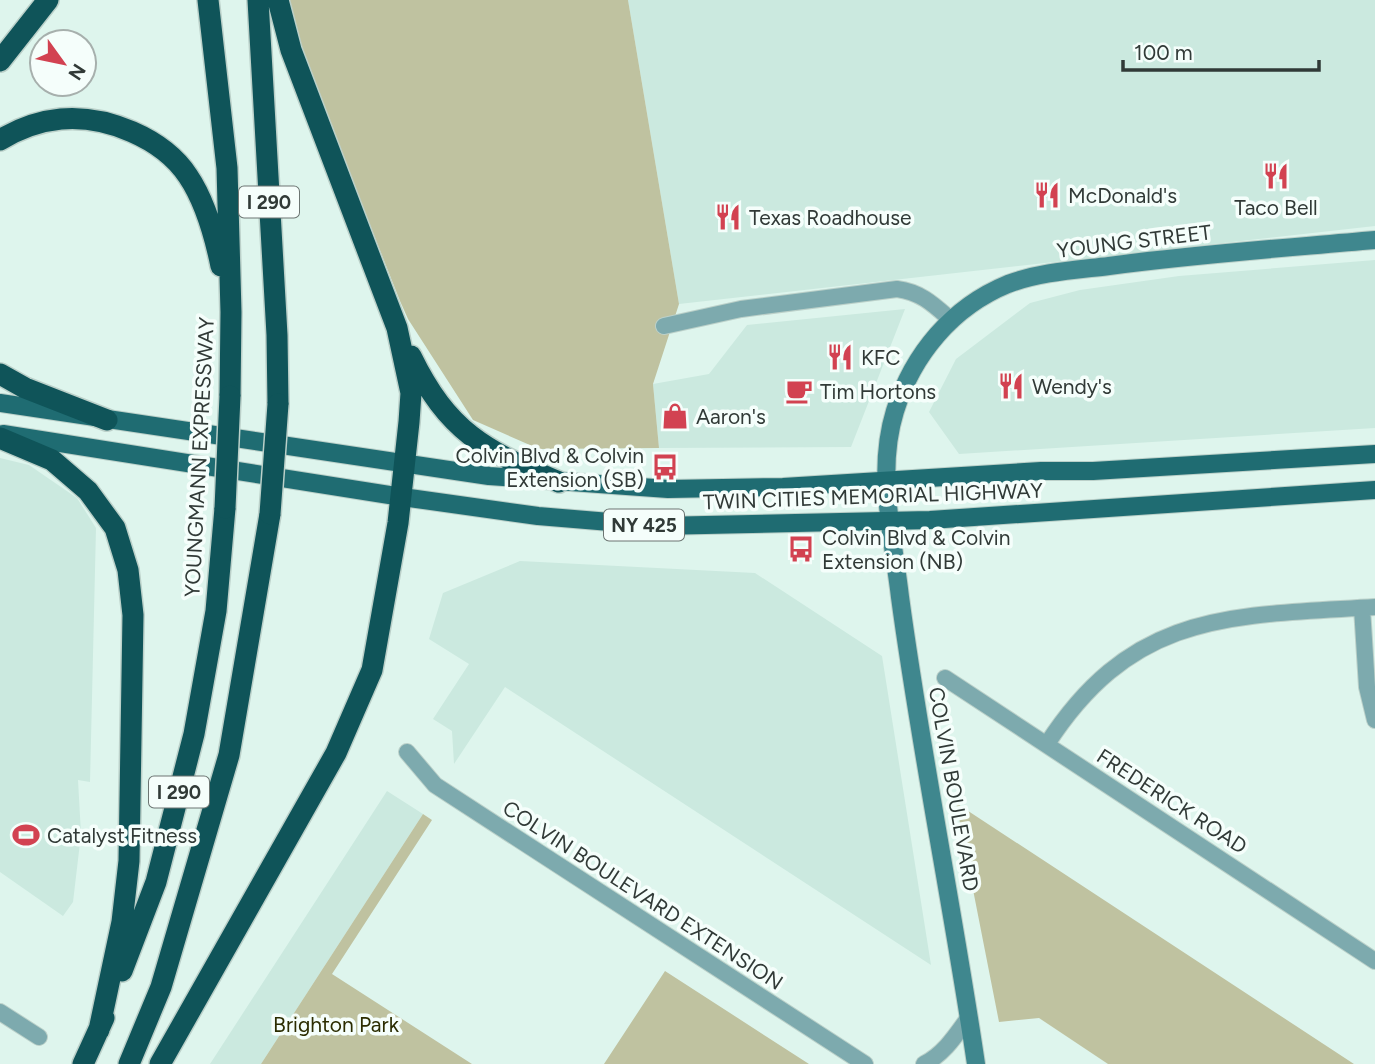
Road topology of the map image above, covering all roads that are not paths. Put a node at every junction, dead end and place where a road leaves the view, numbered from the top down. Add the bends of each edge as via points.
1 (48, 0) edge
2 (208, 0) edge
3 (258, 0) edge
4 (278, 0) edge
5 (0, 61) edge
6 (0, 140) edge
7 (1375, 240) edge
8 (231, 312) junction
9 (951, 320) junction
10 (664, 326) dead end
11 (397, 328) junction
12 (0, 374) edge
13 (0, 403) edge
14 (107, 420) junction
15 (0, 435) edge
16 (1375, 454) edge
17 (404, 464) junction
18 (887, 481) junction
19 (559, 482) junction
20 (1375, 490) edge
21 (402, 497) junction
22 (888, 522) junction
23 (1369, 608) edge
24 (945, 678) dead end
25 (1375, 720) edge
26 (1047, 744) junction
27 (407, 752) dead end
28 (1375, 961) edge
29 (0, 1012) edge
30 (969, 1017) junction
31 (99, 1030) junction
32 (39, 1037) dead end
33 (83, 1064) edge
34 (129, 1064) edge
35 (160, 1064) edge
36 (865, 1064) edge
37 (924, 1064) edge
38 (976, 1064) edge

1 - 5 highway
2 - 8 highway, YOUNGMANN EXPRESSWAY / I 290 via 226,167
3 - 34 highway, I 290, bridge via 277,335 278,404 270,514 229,755 161,987
4 - 11 highway via 291,50
6 - 8 highway via 35,124 61,119 124,130 159,146 188,176 198,195 218,252
7 - 9 street, YOUNG STREET via 1167,258 1033,276 987,295
8 - 31 highway, YOUNGMANN EXPRESSWAY / I 290, bridge via 225,508 216,611 194,734 156,882
9 - 10 street via 922,295 897,289 741,309
9 - 18 street, YOUNG STREET via 920,355 894,412
11 - 17 highway via 411,393
11 - 19 highway via 431,394 450,418 478,443
12 - 14 highway
13 - 14 main road, TWIN CITIES MEMORIAL HIGHWAY
14 - 17 main road, TWIN CITIES MEMORIAL HIGHWAY / NY 425
15 - 21 main road, TWIN CITIES MEMORIAL HIGHWAY / NY 425
15 - 31 highway via 52,460 88,491 115,528 128,570 133,615 129,861 122,922
16 - 18 main road, TWIN CITIES MEMORIAL HIGHWAY / NY 425
17 - 19 main road, TWIN CITIES MEMORIAL HIGHWAY / NY 425
17 - 21 highway
18 - 19 main road, TWIN CITIES MEMORIAL HIGHWAY / NY 425 via 668,489
18 - 22 street, YOUNG STREET
20 - 22 main road, TWIN CITIES MEMORIAL HIGHWAY / NY 425
21 - 22 main road, TWIN CITIES MEMORIAL HIGHWAY / NY 425 via 538,516 658,526
21 - 35 highway via 378,646 363,693 336,753
22 - 30 street, COLVIN BOULEVARD
23 - 25 street via 1367,687
23 - 26 street via 1245,615 1155,642 1091,687
24 - 26 street, FREDERICK ROAD
26 - 28 street, FREDERICK ROAD
27 - 36 street, COLVIN BOULEVARD EXTENSION via 435,785
29 - 32 street
30 - 37 street via 953,1040
30 - 38 street, COLVIN BOULEVARD
31 - 33 highway, YOUNGMANN EXPRESSWAY / I 290

